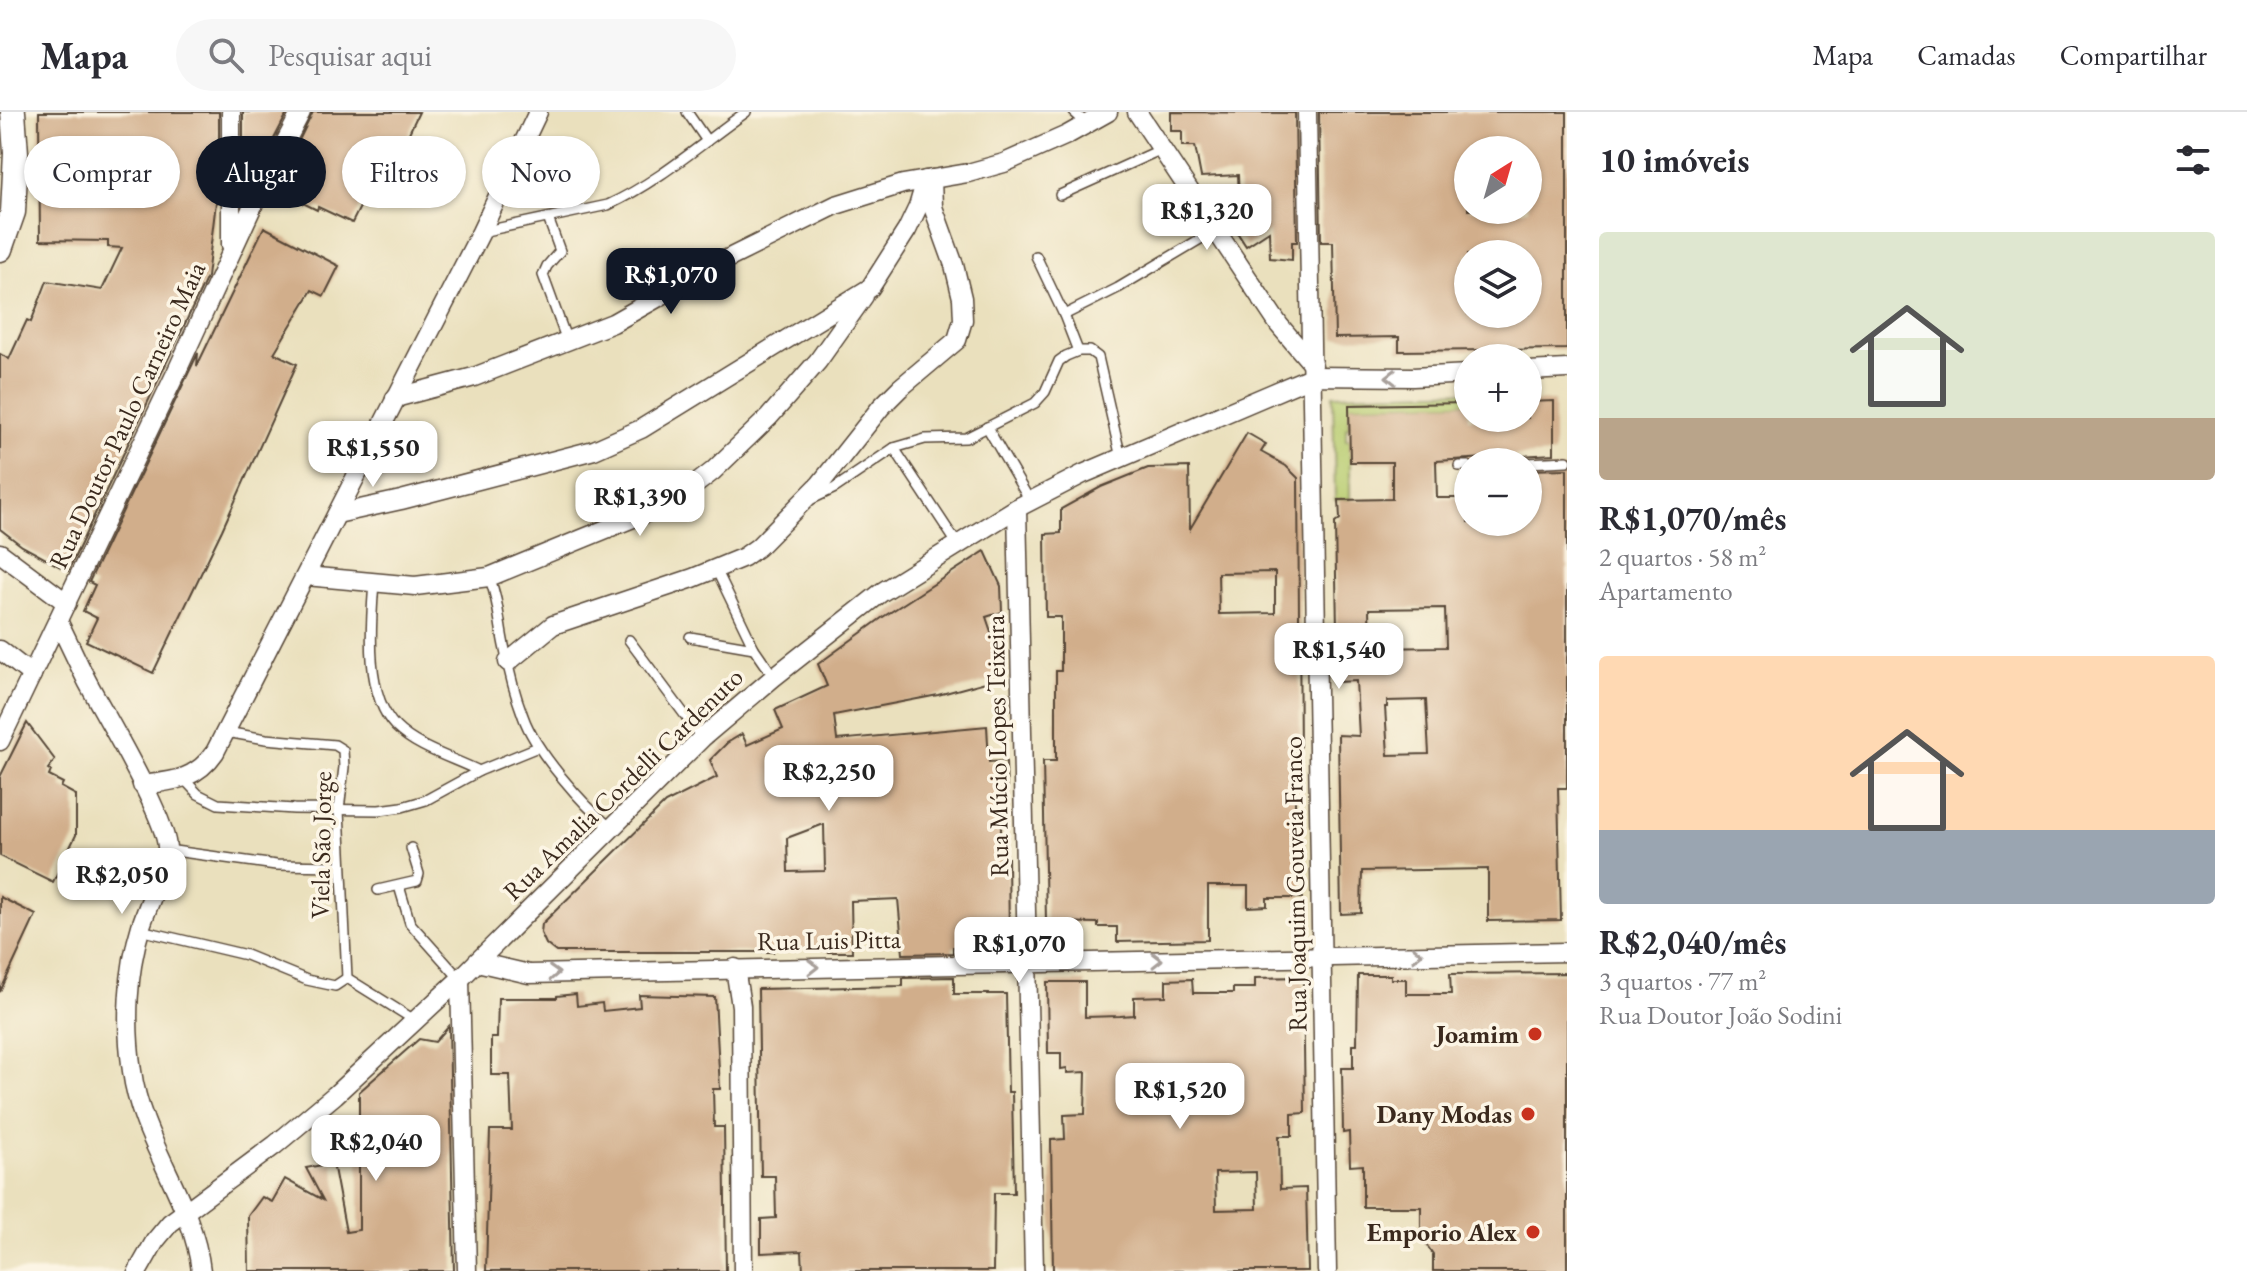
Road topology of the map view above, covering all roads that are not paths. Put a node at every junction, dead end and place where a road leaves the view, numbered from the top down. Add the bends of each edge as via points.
1 (13, 112) edge
2 (231, 112) edge
3 (301, 112) edge
4 (538, 112) edge
5 (687, 112) edge
6 (746, 112) edge
7 (1108, 112) edge
8 (1137, 112) edge
9 (1307, 112) edge
10 (1080, 118) edge
11 (707, 141) junction
12 (1162, 149) junction
13 (929, 180) junction
14 (1060, 195) dead end
15 (548, 218) junction
16 (1217, 229) junction
17 (481, 232) junction
18 (0, 249) edge
19 (231, 254) junction
20 (1036, 256) dead end
21 (870, 288) junction
22 (1064, 315) junction
23 (567, 341) junction
24 (1078, 351) junction
25 (1567, 369) edge
26 (1313, 370) junction
27 (1542, 370) edge
28 (1454, 375) edge
29 (395, 398) junction
30 (987, 427) junction
31 (894, 448) junction
32 (1121, 458) junction
33 (1567, 461) edge
34 (1542, 462) edge
35 (804, 503) junction
36 (1024, 505) junction
37 (337, 514) junction
38 (958, 545) junction
39 (0, 553) edge
40 (716, 569) junction
41 (306, 576) junction
42 (489, 577) junction
43 (374, 582) junction
44 (67, 603) junction
45 (58, 621) junction
46 (690, 637) dead end
47 (629, 640) dead end
48 (754, 648) junction
49 (0, 650) edge
50 (508, 662) junction
51 (32, 675) junction
52 (774, 677) junction
53 (226, 732) junction
54 (702, 738) junction
55 (0, 741) edge
56 (538, 747) junction
57 (479, 771) junction
58 (184, 779) junction
59 (142, 785) junction
60 (339, 810) junction
61 (611, 828) junction
62 (411, 848) dead end
63 (167, 850) junction
64 (340, 866) junction
65 (399, 886) junction
66 (378, 890) dead end
67 (140, 930) junction
68 (1567, 952) edge
69 (1322, 956) junction
70 (477, 962) junction
71 (1028, 964) junction
72 (735, 968) junction
73 (347, 978) junction
74 (460, 979) junction
75 (416, 1021) junction
76 (185, 1210) junction
77 (138, 1271) edge
78 (201, 1271) edge
79 (467, 1271) edge
80 (743, 1271) edge
81 (1034, 1271) edge
82 (1327, 1271) edge

1 - 18 street via 13,212
2 - 19 street
3 - 19 street, Rua Doutor Paulo Carneiro Maia
4 - 17 street
5 - 11 lane
6 - 11 lane
7 - 10 street
8 - 12 street
9 - 26 street, Rua Joaquim Gouveia Franco
10 - 13 street via 1004,163
11 - 15 lane via 627,196
12 - 14 lane
12 - 16 street
13 - 21 street via 907,230
13 - 23 street via 883,189 814,215 613,323
13 - 35 street via 962,298 959,336 881,407
15 - 17 lane
15 - 23 lane via 560,251 543,275
16 - 22 lane
16 - 26 street
17 - 29 street
19 - 44 street, Rua Doutor Paulo Carneiro Maia
20 - 22 lane
21 - 37 street via 615,442
21 - 42 street via 798,385 687,491
22 - 24 lane
23 - 29 street via 474,377
24 - 30 lane via 1059,361 1035,403
24 - 32 lane via 1098,357
25 - 27 street
28 -> 26 street
26 - 32 street, Rua Amalia Cordelli Cardenuto
26 - 69 street, Rua Joaquim Gouveia Franco
29 - 37 street
30 - 31 lane via 966,438 925,439
30 - 36 lane
31 - 35 lane
31 - 38 lane
32 - 36 street, Rua Amalia Cordelli Cardenuto
33 - 34 lane
35 - 40 street via 758,547
36 - 38 street, Rua Amalia Cordelli Cardenuto
36 - 71 street, Rua Múcio Lopes Teixeira
37 - 41 street
38 - 52 street, Rua Amalia Cordelli Cardenuto via 882,592
39 - 44 street
40 - 48 lane
40 - 50 street via 553,625
41 - 43 street
41 - 53 street
42 - 43 street via 415,586
42 - 50 lane
43 - 57 lane via 370,637 386,713 406,735
44 - 45 street, Rua Doutor Paulo Carneiro Maia
45 - 51 street, Rua Doutor Paulo Carneiro Maia
45 - 59 street
46 - 48 lane
47 - 54 lane
48 - 52 lane
49 - 51 street
50 - 56 lane via 523,717
51 - 55 street, Rua Doutor Paulo Carneiro Maia
52 - 54 street, Rua Amalia Cordelli Cardenuto
53 - 58 street via 204,767
53 - 60 lane, Viela São Jorge via 339,746 344,767
54 - 61 street, Rua Amalia Cordelli Cardenuto
56 - 57 lane
56 - 61 lane
57 - 60 lane via 426,800 390,809
58 - 59 street
58 - 60 lane via 218,804
59 - 63 street
60 - 64 lane, Viela São Jorge
61 - 70 street, Rua Amalia Cordelli Cardenuto
62 - 65 lane via 418,878
63 - 64 lane via 276,865
63 - 67 street
64 - 73 lane, Viela São Jorge
65 - 66 lane
65 - 74 lane via 410,923
67 - 73 lane via 246,955 307,980 335,986
67 - 76 street via 128,1012 132,1074 141,1111
69 -> 68 street, Rua Luis Pitta
71 -> 69 street, Rua Luis Pitta
69 - 82 street, Rua Joaquim Gouveia Franco
70 -> 72 street, Rua Luis Pitta via 529,974
70 - 74 street, Rua Amalia Cordelli Cardenuto
72 -> 71 street, Rua Luis Pitta
71 - 81 street, Rua Múcio Lopes Teixeira
72 - 80 street via 741,1006
73 - 75 lane
74 - 75 street, Rua Amalia Cordelli Cardenuto
74 - 79 street
75 - 76 street, Rua Amalia Cordelli Cardenuto via 275,1145
76 - 77 street, Rua Amalia Cordelli Cardenuto via 155,1241
76 - 78 street

